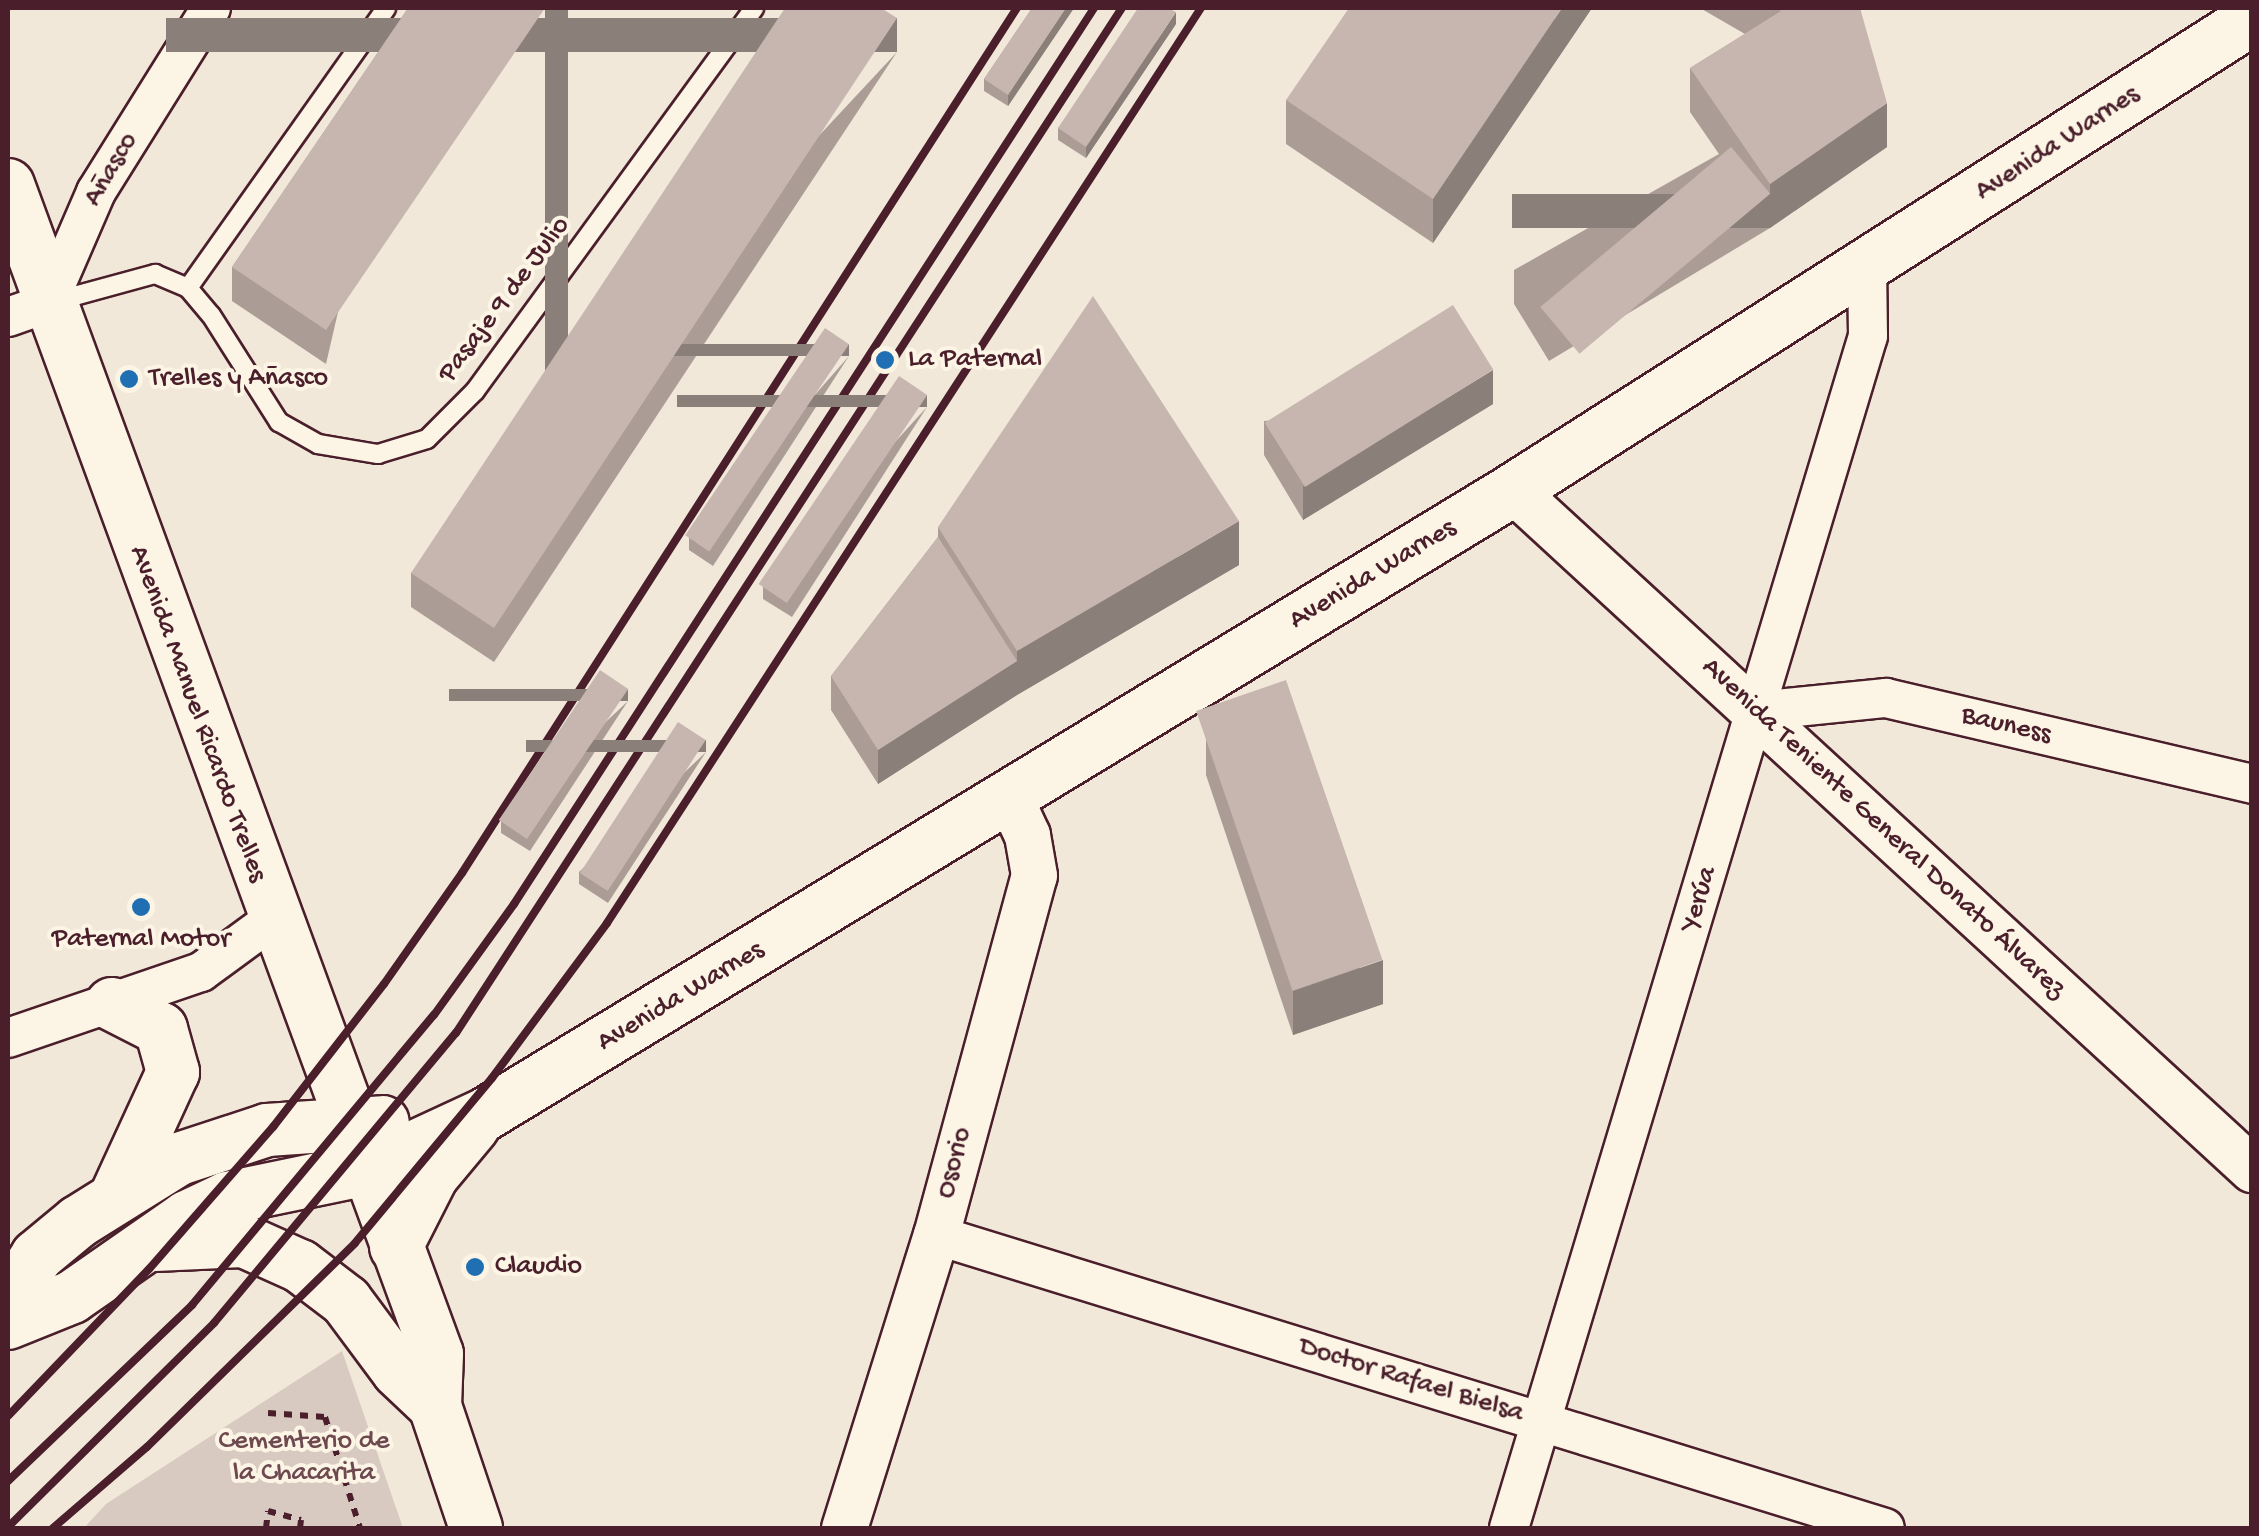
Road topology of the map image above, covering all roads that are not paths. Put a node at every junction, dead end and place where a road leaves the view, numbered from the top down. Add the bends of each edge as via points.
1 (210, 8) edge
2 (386, 8) edge
3 (754, 8) edge
4 (2252, 19) edge
5 (8, 185) edge
6 (1867, 266) junction
7 (188, 288) junction
8 (28, 310) edge
9 (1514, 490) junction
10 (1757, 711) junction
11 (2252, 784) edge
12 (1009, 796) junction
13 (272, 920) junction
14 (112, 1004) junction
15 (8, 1038) edge
16 (484, 1116) junction
17 (358, 1147) junction
18 (2252, 1169) edge
19 (117, 1194) junction
20 (936, 1235) junction
21 (155, 1244) junction
22 (396, 1248) junction
23 (8, 1302) edge
24 (8, 1323) edge
25 (435, 1406) junction
26 (1542, 1422) junction
27 (476, 1528) edge
28 (844, 1528) edge
29 (1508, 1528) edge
30 (1885, 1528) edge

1 - 8 street, Añasco
2 - 7 lane
3 - 7 lane, Pasaje 9 de Julio via 475,391 427,439 378,454 318,444 279,422
4 - 6 main road, Avenida Warnes
5 - 8 main road, Avenida Manuel Ricardo Trelles
6 - 9 main road, Avenida Warnes
6 - 10 street, Yerúa via 1868,336
7 - 8 lane via 155,274
8 - 13 main road, Avenida Manuel Ricardo Trelles
9 - 10 street, Avenida Teniente General Donato Álvarez
9 - 12 main road, Avenida Warnes
10 - 11 street, Bauness via 1886,698
10 - 18 street, Avenida Teniente General Donato Álvarez
10 - 26 street, Yerúa
12 - 16 main road, Avenida Warnes
12 - 20 street, Osorio via 1027,835 1034,875
13 - 14 street via 201,972
13 - 17 main road, Avenida Manuel Ricardo Trelles
14 - 15 street
14 - 19 main road via 160,1029 172,1072
16 - 17 main road, Avenida Warnes
16 - 22 main road via 432,1176
17 - 19 main road, Avenida Warnes via 267,1130 223,1141
17 - 21 main road, Avenida Warnes via 187,1217
17 - 22 main road, Avenida Manuel Ricardo Trelles
19 - 23 main road, Avenida Warnes via 38,1256
20 - 26 street, Doctor Rafael Bielsa
20 - 28 street, Osorio
21 - 24 main road, Avenida Warnes via 72,1297
21 - 25 main road via 244,1241 300,1266 346,1301 398,1372
22 - 25 main road, Avenida Manuel Ricardo Trelles via 437,1354
25 - 27 main road
26 - 29 street, Yerúa
26 - 30 street, Doctor Rafael Bielsa

